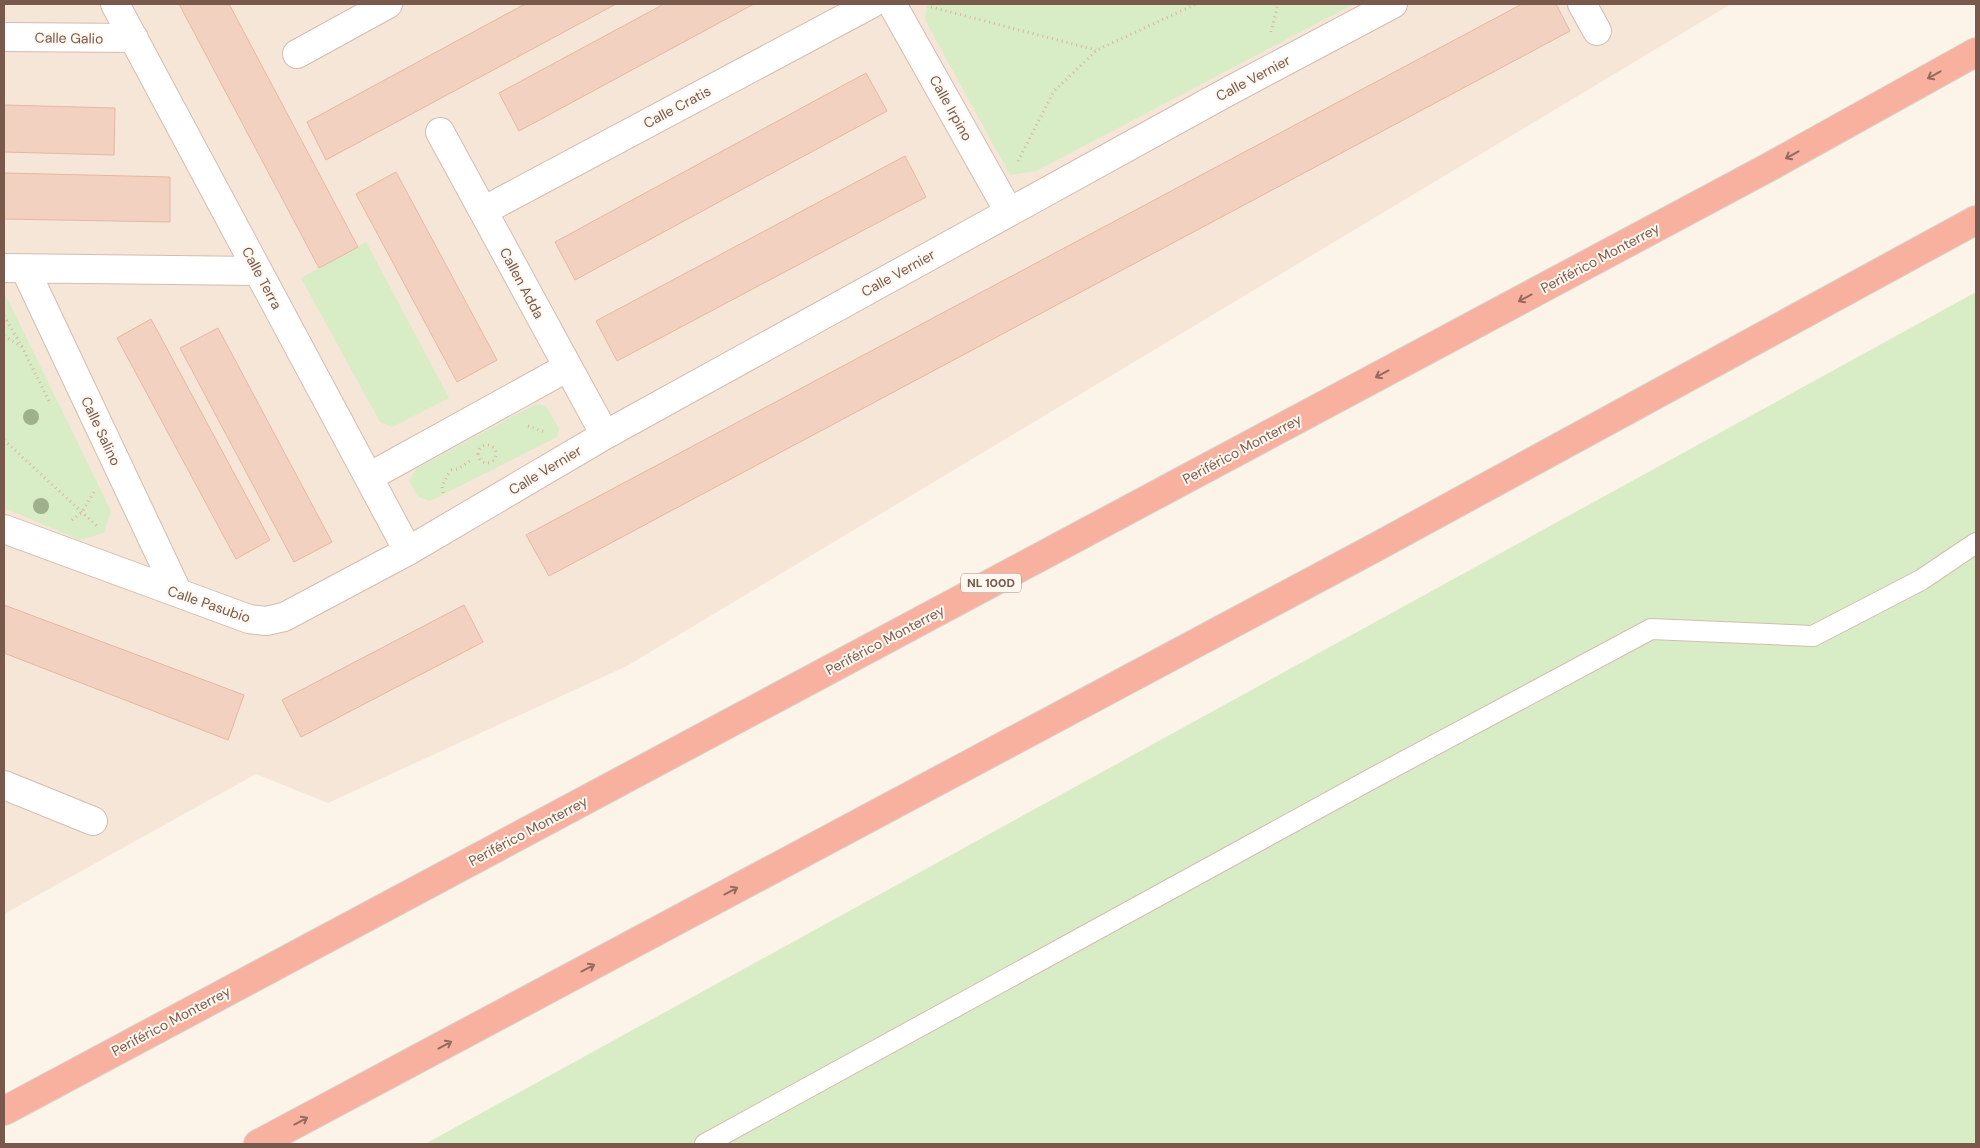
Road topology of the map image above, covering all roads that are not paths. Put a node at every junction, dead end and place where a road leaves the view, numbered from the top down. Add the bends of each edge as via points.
1 (115, 4) edge
2 (871, 4) edge
3 (892, 4) edge
4 (1393, 4) edge
5 (1582, 4) edge
6 (382, 5) edge
7 (1597, 31) dead end
8 (4, 37) edge
9 (134, 38) junction
10 (1976, 52) edge
11 (297, 54) dead end
12 (440, 132) dead end
13 (483, 211) junction
14 (1009, 212) junction
15 (1976, 220) edge
16 (14, 269) edge
17 (258, 271) junction
18 (568, 367) junction
19 (605, 434) junction
20 (369, 477) junction
21 (4, 529) edge
22 (1976, 543) edge
23 (408, 551) junction
24 (178, 593) junction
25 (4, 785) edge
26 (93, 821) dead end
27 (4, 1111) edge
28 (258, 1144) edge
29 (705, 1144) edge

1 - 9 street, Calle Terra
2 - 13 street, Calle Cratis
3 - 14 street, Calle Irpino
4 - 14 street, Calle Vernier
5 - 7 street
6 - 11 street
8 - 9 street, Calle Galio
9 - 17 street, Calle Terra
10 -> 27 highway, Periférico Monterrey / NL 100D via 1763,171
12 - 13 street, Callen Adda
13 - 18 street, Callen Adda
14 - 19 street, Calle Vernier
28 -> 15 highway via 1360,555
16 - 17 street
16 - 24 street, Calle Salino
17 - 20 street, Calle Terra
18 - 19 street, Callen Adda
18 - 20 street
19 - 23 street, Calle Vernier
20 - 23 street, Calle Terra
21 - 24 street, Calle Pasubio
22 - 29 lane via 1921,580 1813,636 1651,629
23 - 24 street, Calle Pasubio via 284,616 266,621 249,619
25 - 26 street

